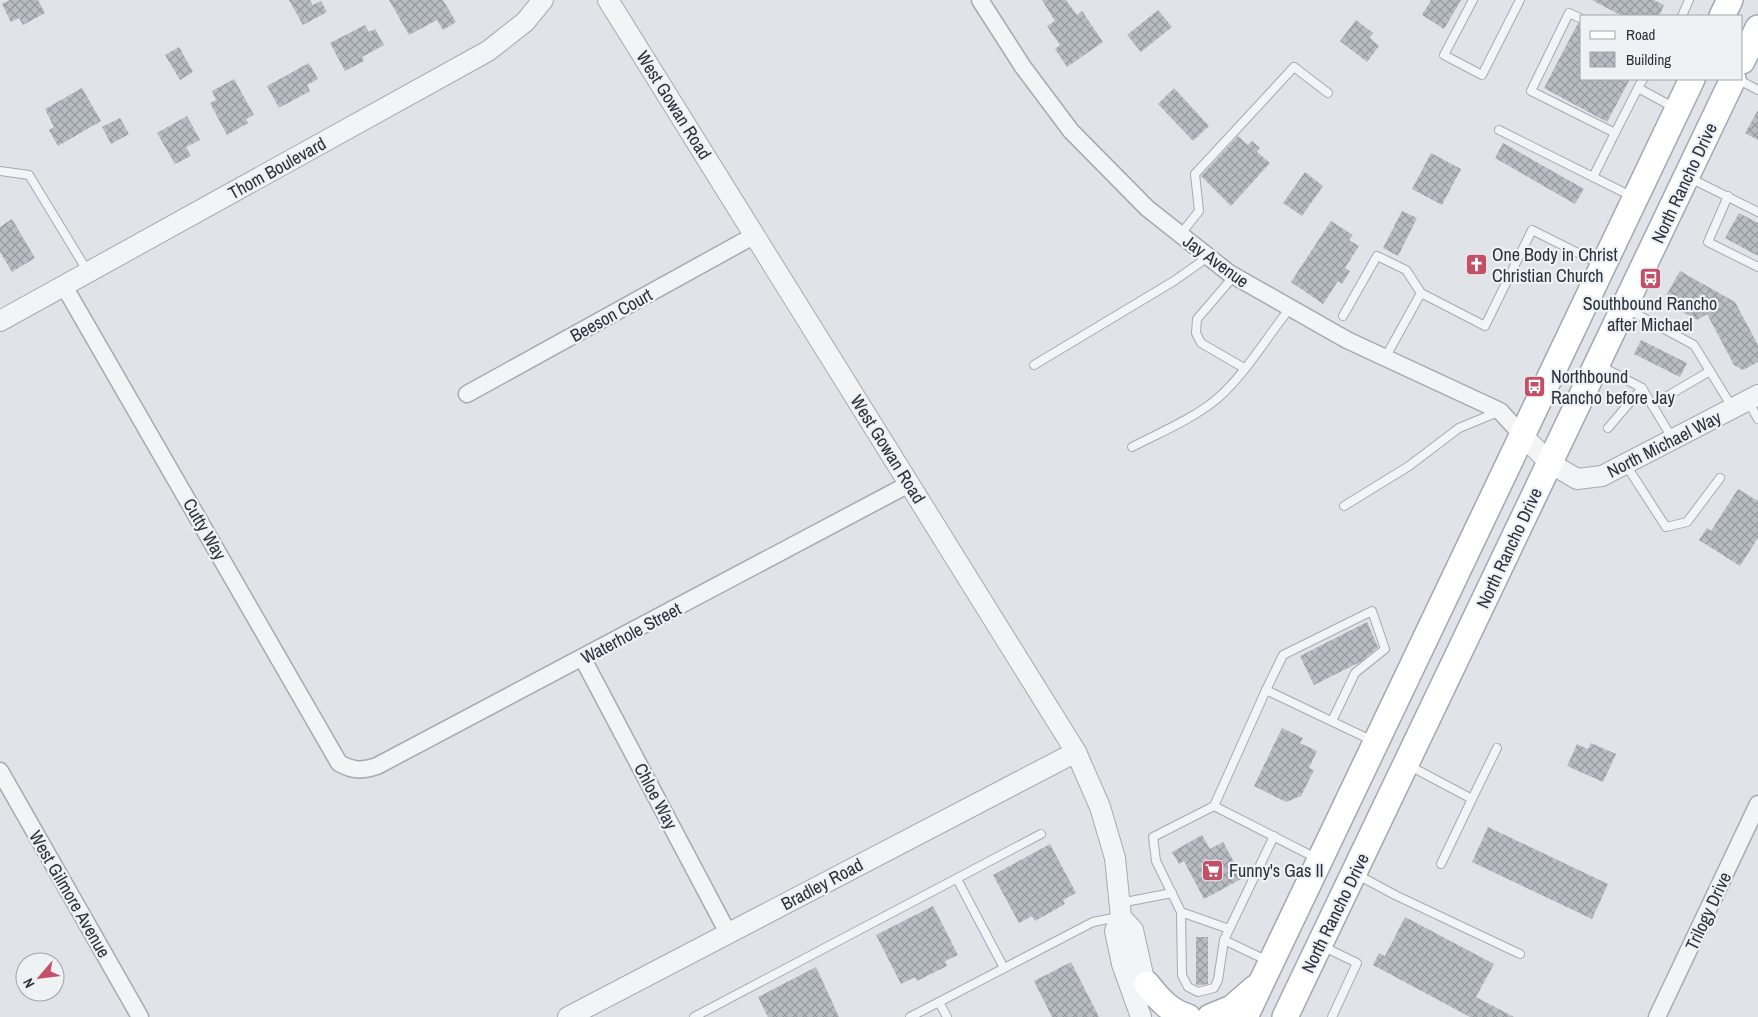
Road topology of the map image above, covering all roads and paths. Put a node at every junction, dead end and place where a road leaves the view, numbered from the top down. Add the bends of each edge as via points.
1 (543, 0) edge
2 (608, 0) edge
3 (980, 0) edge
4 (1473, 0) edge
5 (1520, 0) edge
6 (1689, 0) edge
7 (1730, 0) edge
8 (1682, 15) edge
9 (1722, 15) edge
10 (1580, 18) edge
11 (1758, 28) edge
12 (1743, 59) edge
13 (1642, 80) edge
14 (1692, 80) edge
15 (1733, 80) edge
16 (1739, 80) edge
17 (1638, 88) junction
18 (1758, 90) edge
19 (1328, 93) dead end
20 (1677, 109) junction
21 (1499, 130) dead end
22 (1615, 133) junction
23 (0, 171) edge
24 (1593, 177) junction
25 (1687, 177) junction
26 (1728, 196) junction
27 (1635, 198) junction
28 (1758, 212) edge
29 (755, 235) junction
30 (1180, 235) junction
31 (1208, 257) junction
32 (1602, 265) junction
33 (1758, 267) edge
34 (88, 272) junction
35 (1234, 276) junction
36 (64, 286) junction
37 (1421, 293) junction
38 (1290, 308) junction
39 (1625, 308) junction
40 (1343, 316) dead end
41 (0, 321) edge
42 (1385, 358) junction
43 (1598, 364) junction
44 (1034, 366) dead end
45 (1244, 368) junction
46 (1710, 371) junction
47 (1642, 388) junction
48 (467, 394) dead end
49 (1746, 402) edge
50 (1652, 405) junction
51 (1500, 411) junction
52 (1758, 419) edge
53 (1608, 428) dead end
54 (1522, 435) junction
55 (1673, 440) junction
56 (1132, 447) dead end
57 (1550, 463) junction
58 (1626, 464) junction
59 (1720, 478) dead end
60 (909, 484) junction
61 (1344, 506) dead end
62 (583, 659) junction
63 (1266, 690) junction
64 (1332, 722) junction
65 (1375, 742) junction
66 (1497, 748) dead end
67 (1076, 752) junction
68 (1406, 764) junction
69 (350, 770) joint
70 (0, 771) edge
71 (1472, 798) junction
72 (1758, 804) edge
73 (1214, 806) junction
74 (1041, 834) dead end
75 (1274, 836) junction
76 (1320, 860) junction
77 (1441, 864) dead end
78 (1354, 872) junction
79 (957, 879) junction
80 (1172, 893) junction
81 (1120, 910) junction
82 (1182, 912) junction
83 (1229, 929) junction
84 (728, 933) junction
85 (1224, 940) junction
86 (1319, 945) junction
87 (1520, 954) dead end
88 (1004, 968) junction
89 (1265, 972) junction
90 (1147, 984) junction
91 (939, 1002) junction
92 (140, 1017) edge
93 (568, 1017) edge
94 (694, 1017) edge
95 (910, 1017) edge
96 (947, 1017) edge
97 (1141, 1017) edge
98 (1165, 1017) edge
99 (1188, 1017) edge
100 (1210, 1017) edge
101 (1245, 1017) edge
102 (1285, 1017) edge
103 (1332, 1017) edge
104 (1657, 1017) edge

1 - 34 street, Thom Boulevard via 525,22 488,51
2 - 29 street, West Gowan Road
3 - 30 street, Jay Avenue via 1070,131 1147,208
4 - 5 lane via 1444,55 1482,75
6 - 8 lane
7 - 9 main road
10 - 22 lane via 1569,13 1532,91
11 - 12 main road
13 - 17 lane
14 - 20 main road, North Rancho Drive
15 - 25 main road, North Rancho Drive
16 - 18 lane
17 - 20 lane
17 - 22 lane
19 - 30 lane via 1294,67 1195,174 1199,211
20 - 27 main road, North Rancho Drive
21 - 24 lane
22 - 24 lane
23 - 34 lane via 29,176
24 - 27 lane
25 - 26 lane
25 - 39 main road, North Rancho Drive
26 - 28 lane
26 - 33 lane via 1708,242
27 - 32 main road, North Rancho Drive
29 - 48 street, Beeson Court
29 - 60 street, West Gowan Road
30 - 31 street, Jay Avenue
31 - 35 street, Jay Avenue
31 - 44 lane
32 - 37 lane via 1532,230 1485,326
32 - 54 main road, North Rancho Drive
34 - 36 street, Thom Boulevard
35 - 38 street, Jay Avenue
35 - 45 lane via 1197,319 1196,333 1201,343
36 - 41 street, Thom Boulevard
36 - 69 street, Cutty Way via 339,763
37 - 40 lane via 1406,270 1378,256
37 - 42 lane
38 - 42 street, Jay Avenue
38 - 45 lane
39 - 43 main road, North Rancho Drive
39 - 46 lane via 1694,345
42 - 51 street, Jay Avenue
43 - 47 lane
43 - 57 main road, North Rancho Drive
45 - 56 lane via 1218,398 1194,415
46 - 49 lane
46 - 50 lane
47 - 50 lane
47 - 53 lane
49 - 52 lane
49 - 55 street, North Michael Way
50 - 55 lane
51 - 54 street, Jay Avenue
51 - 61 lane via 1459,428 1409,466
54 - 57 street, North Michael Way
54 - 65 main road, North Rancho Drive
55 - 58 street, North Michael Way
57 - 58 street, North Michael Way via 1577,479 1602,476
57 - 68 main road, North Rancho Drive
58 - 59 lane via 1666,527 1687,522
60 - 62 street, Waterhole Street
60 - 67 street, West Gowan Road
62 - 69 street, Waterhole Street via 377,766
62 - 84 street, Chloe Way
63 - 64 lane
63 - 64 lane via 1283,655 1372,610 1385,649 1355,674
63 - 73 lane
64 - 65 lane
65 - 76 main road, North Rancho Drive
66 - 71 lane
67 - 81 street, West Gowan Road via 1100,807 1115,858
67 - 84 street, Bradley Road
68 - 71 lane
68 - 78 main road, North Rancho Drive
70 - 92 street, West Gilmore Avenue
71 - 77 lane
72 - 104 street, Trilogy Drive
73 - 75 lane
73 - 80 lane via 1153,837 1156,861
74 - 79 lane
75 - 76 lane
75 - 83 lane
76 - 89 main road, North Rancho Drive
78 - 86 main road, North Rancho Drive
78 - 87 lane
79 - 88 lane
79 - 94 lane
80 - 81 lane
80 - 82 lane
81 - 88 lane
81 - 90 street, West Gowan Road via 1133,930
81 - 97 street, West Gowan Road via 1115,931 1122,964
82 - 83 lane
82 - 85 lane via 1182,975 1188,987 1198,992 1214,988
83 - 85 lane
84 - 93 street, Bradley Road
85 - 89 lane
86 - 102 main road, North Rancho Drive
86 - 103 lane via 1357,963
88 - 91 lane
89 - 100 main road via 1232,1008
89 - 101 main road, North Rancho Drive
90 - 98 street, West Gowan Road
90 - 99 main road via 1163,1003
91 - 95 lane
91 - 96 lane

